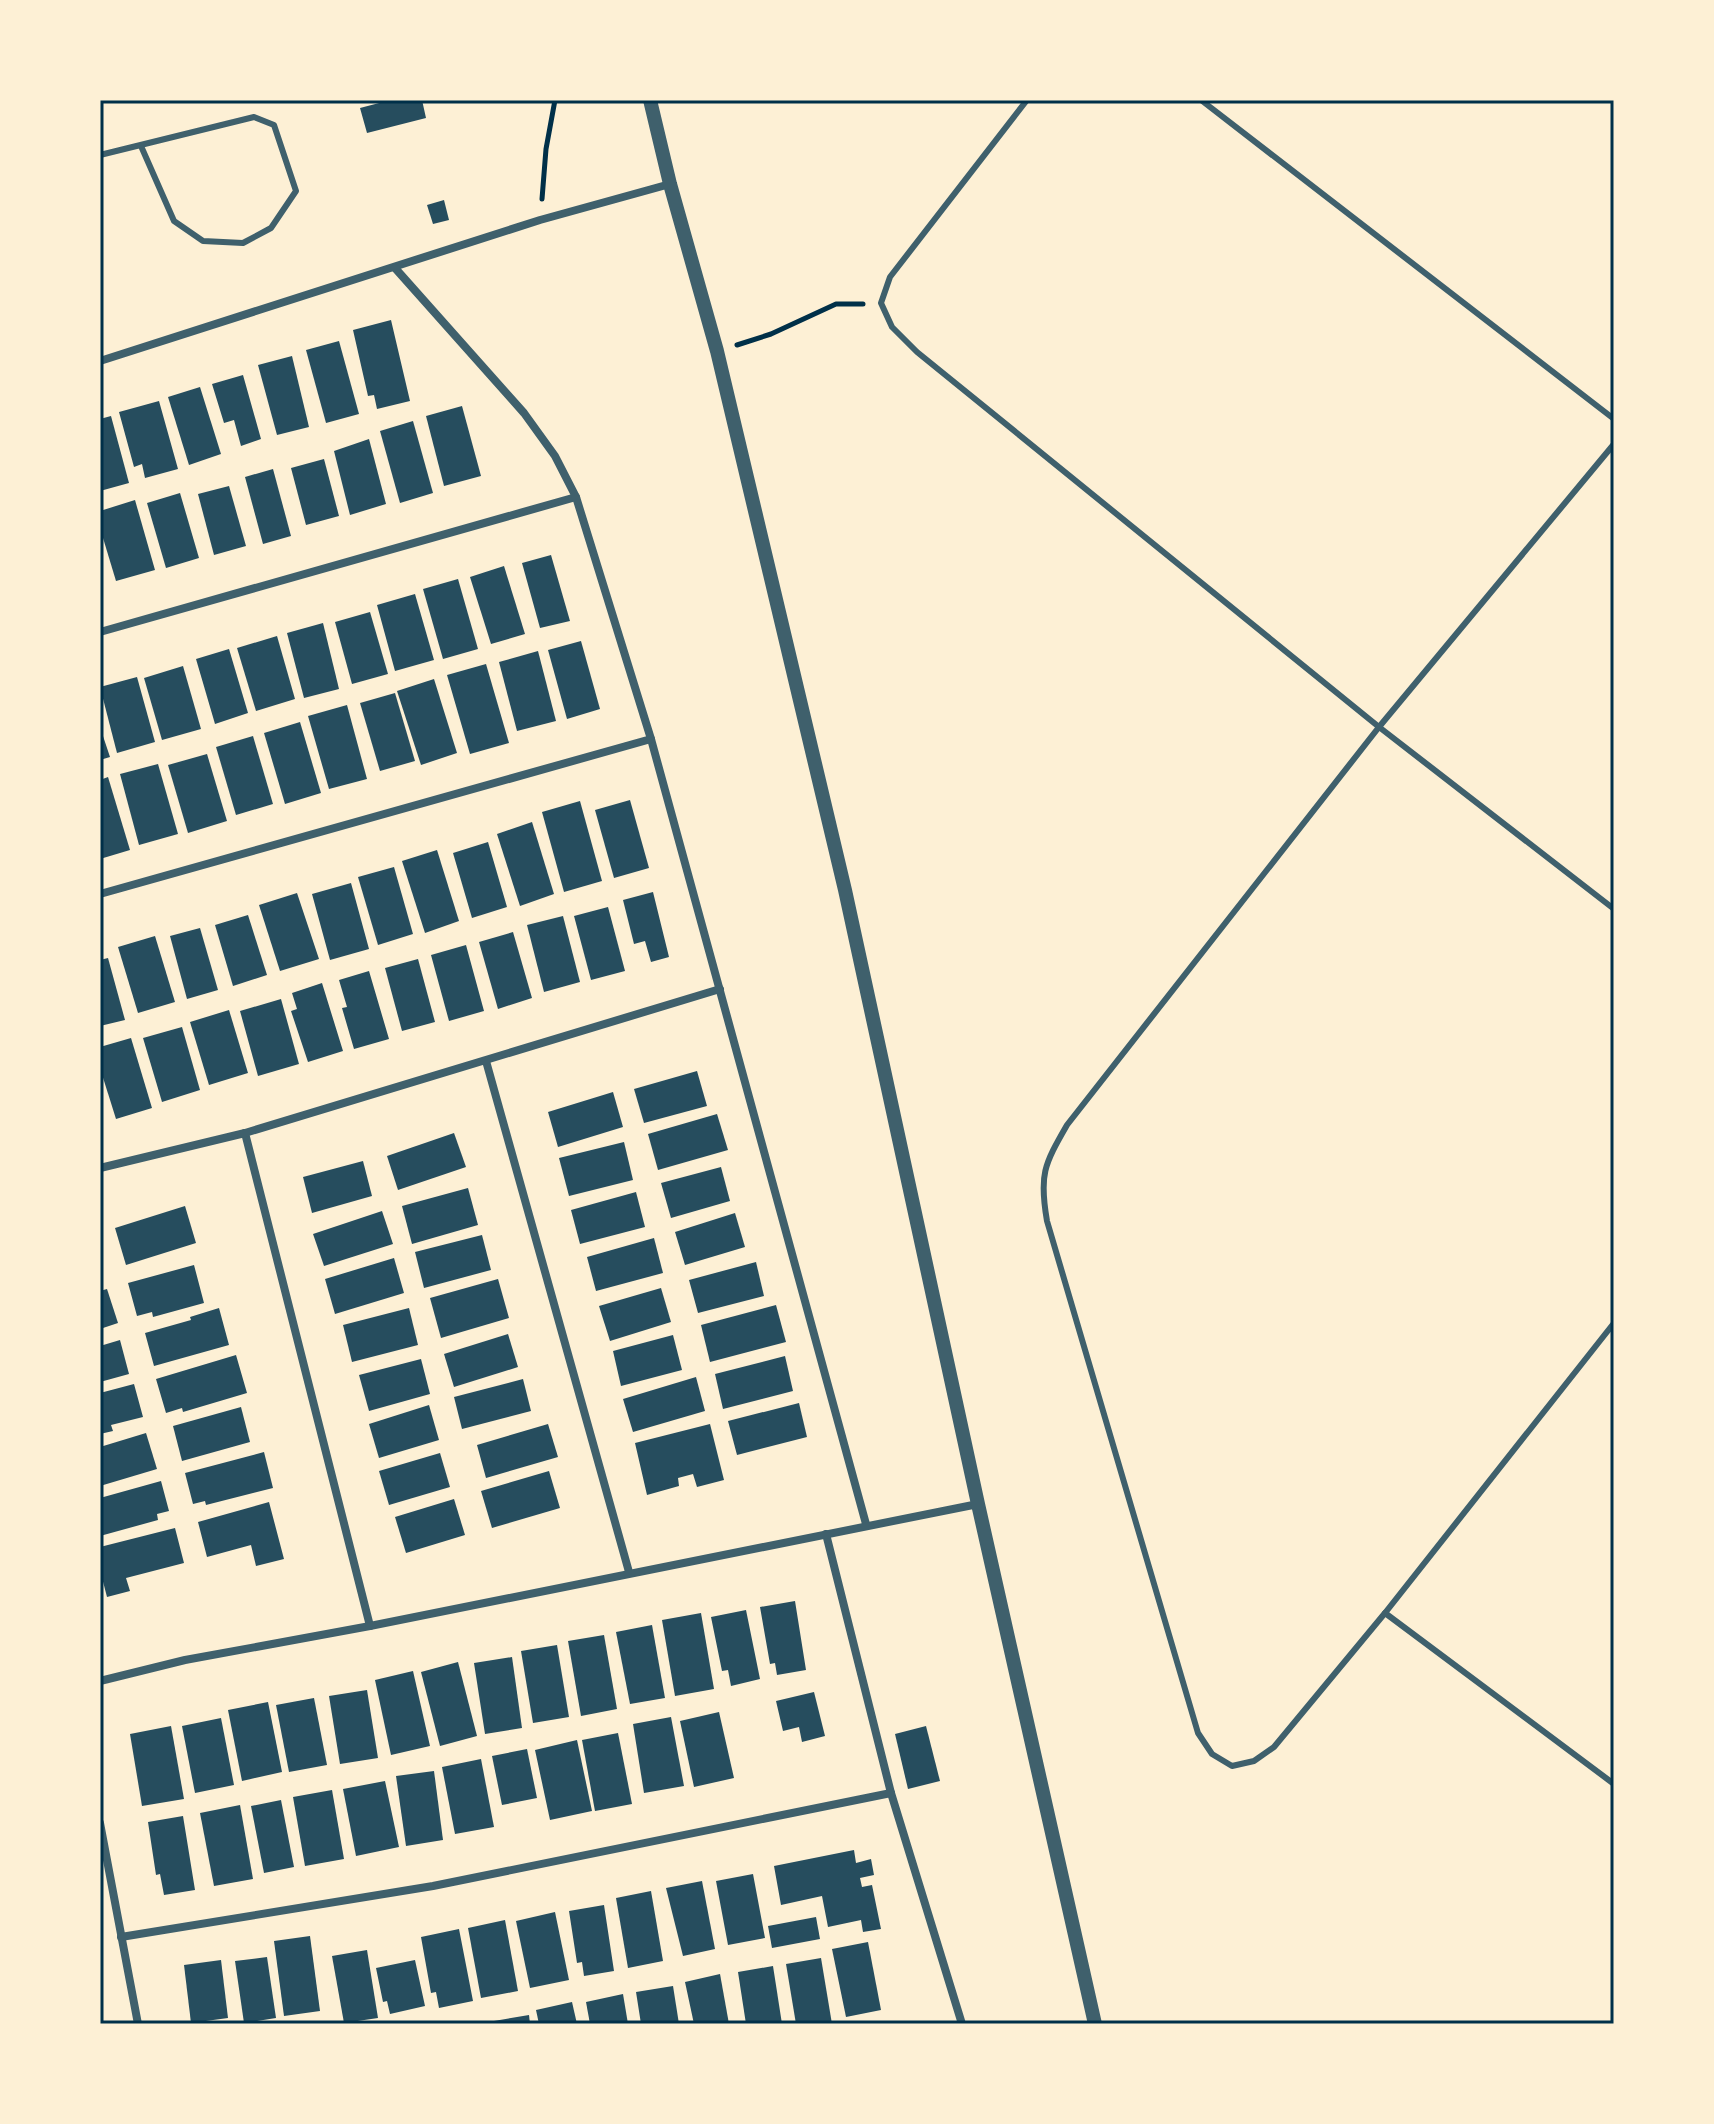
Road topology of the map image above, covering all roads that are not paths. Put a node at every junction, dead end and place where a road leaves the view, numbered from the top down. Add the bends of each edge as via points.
1 (650, 100) edge
2 (1027, 100) edge
3 (1201, 100) edge
4 (141, 146) junction
5 (100, 155) edge
6 (670, 184) junction
7 (395, 268) junction
8 (100, 361) edge
9 (1614, 419) edge
10 (1614, 444) edge
11 (576, 497) junction
12 (100, 632) edge
13 (1379, 727) junction
14 (651, 739) junction
15 (100, 894) edge
16 (1614, 909) edge
17 (720, 989) junction
18 (486, 1061) junction
19 (245, 1133) junction
20 (100, 1168) edge
21 (1614, 1323) edge
22 (978, 1504) junction
23 (866, 1524) junction
24 (826, 1534) junction
25 (629, 1572) junction
26 (1385, 1613) junction
27 (370, 1626) junction
28 (100, 1681) edge
29 (1614, 1784) edge
30 (891, 1793) junction
31 (100, 1823) edge
32 (121, 1937) junction
33 (138, 2024) edge
34 (962, 2024) edge
35 (1095, 2024) edge

1 - 6 street
2 - 13 lane via 890,277 881,303 892,327
3 - 9 lane
4 - 4 lane via 174,221 203,241 243,243 271,228 296,191 274,125 254,117
4 - 5 lane
6 - 7 street
6 - 22 street via 717,351 845,890
7 - 8 street
7 - 11 street via 524,413
10 - 13 lane
11 - 12 street
11 - 14 street
13 - 16 lane
13 - 26 lane via 1067,1125 1048,1157 1041,1186 1198,1733 1212,1754 1232,1766 1254,1761 1274,1747
14 - 15 street
14 - 17 street
17 - 18 street
17 - 23 street
18 - 19 street
18 - 25 street
19 - 20 street
19 - 27 street
21 - 26 lane
22 - 23 street
22 - 35 street
23 - 24 street
24 - 25 street
24 - 30 street
25 - 27 street
26 - 29 lane
27 - 28 street
30 - 32 street via 433,1886
30 - 34 street
31 - 32 street
32 - 33 street

